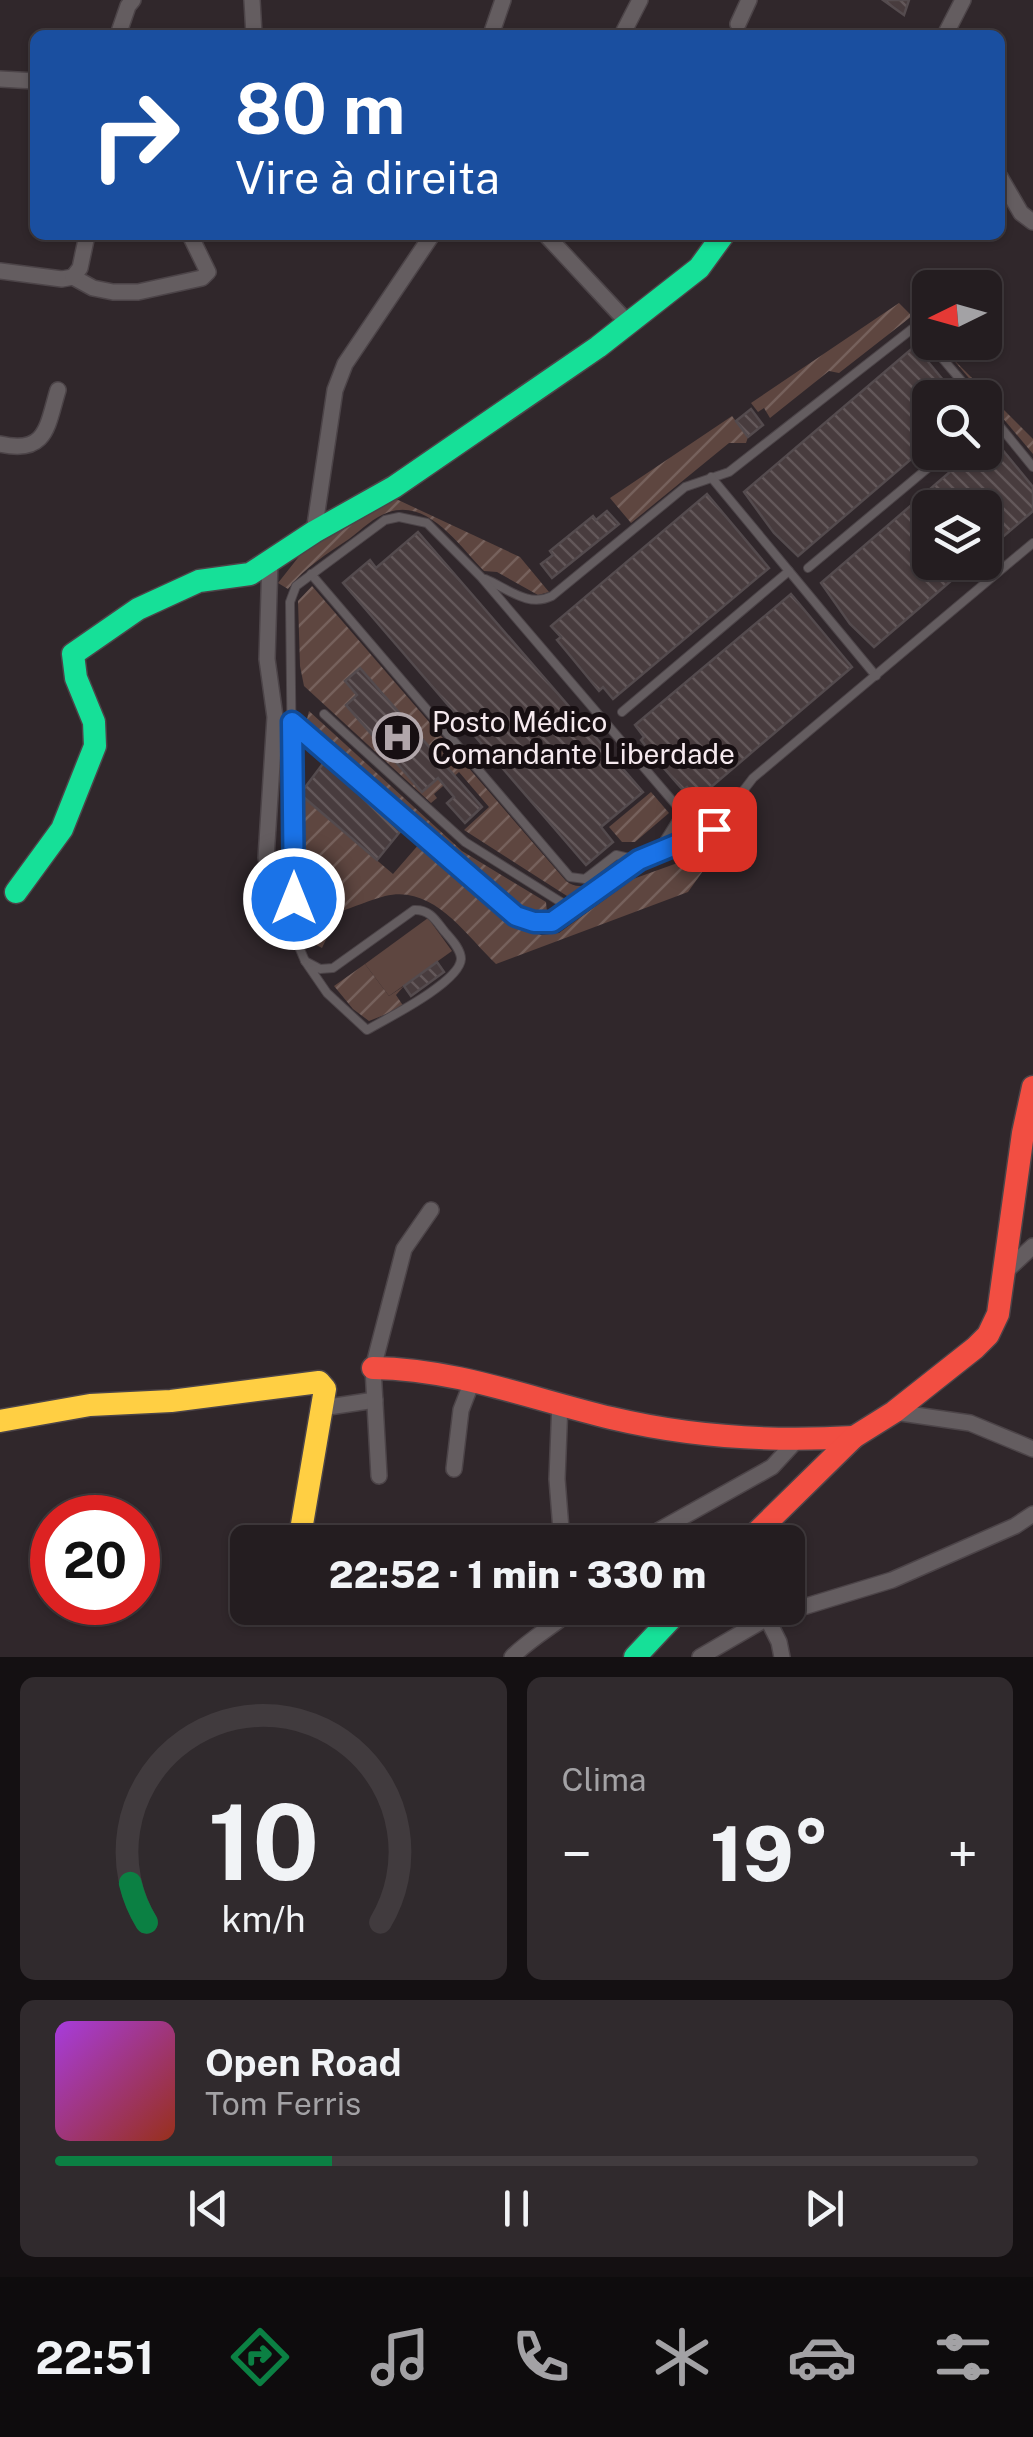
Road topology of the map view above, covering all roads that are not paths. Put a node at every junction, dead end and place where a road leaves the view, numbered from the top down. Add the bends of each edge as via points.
1 (133, 0) edge
2 (252, 0) edge
3 (503, 0) edge
4 (640, 0) edge
5 (749, 0) edge
6 (964, 0) edge
7 (738, 24) dead end
8 (119, 30) edge
9 (254, 30) edge
10 (492, 30) edge
11 (625, 30) edge
12 (949, 30) edge
13 (0, 78) edge
14 (30, 81) edge
15 (1005, 185) edge
16 (1033, 222) edge
17 (86, 240) edge
18 (193, 240) edge
19 (429, 240) edge
20 (551, 240) edge
21 (719, 240) edge
22 (0, 270) edge
23 (72, 277) junction
24 (628, 323) junction
25 (961, 380) edge
26 (58, 390) dead end
27 (1002, 432) edge
28 (0, 444) edge
29 (1033, 467) edge
30 (925, 470) edge
31 (711, 478) junction
32 (314, 532) junction
33 (1033, 543) edge
34 (270, 560) junction
35 (808, 568) dead end
36 (789, 571) junction
37 (311, 574) junction
38 (481, 577) junction
39 (876, 676) junction
40 (622, 712) dead end
41 (324, 714) dead end
42 (292, 722) junction
43 (660, 849) junction
44 (266, 858) dead end
45 (639, 860) junction
46 (16, 892) dead end
47 (572, 909) junction
48 (306, 961) junction
49 (1033, 1087) edge
50 (431, 1210) dead end
51 (1033, 1246) edge
52 (1005, 1272) junction
53 (374, 1368) junction
54 (473, 1379) junction
55 (375, 1400) junction
56 (560, 1402) junction
57 (322, 1408) junction
58 (894, 1412) junction
59 (0, 1421) edge
60 (854, 1437) junction
61 (796, 1441) junction
62 (1033, 1449) edge
63 (454, 1469) dead end
64 (379, 1476) dead end
65 (1033, 1514) edge
66 (302, 1525) edge
67 (561, 1525) edge
68 (668, 1525) edge
69 (764, 1525) edge
70 (805, 1606) edge
71 (554, 1625) edge
72 (665, 1625) edge
73 (753, 1625) edge
74 (770, 1625) edge
75 (512, 1657) edge
76 (635, 1657) edge
77 (700, 1657) edge
78 (782, 1657) edge

1 - 8 street
2 - 9 street
3 - 10 street
4 - 11 street
5 - 7 street
6 - 12 street
13 - 14 street
15 - 16 street
17 - 23 street
18 - 23 street via 208,266 202,278 113,292
19 - 32 street via 345,364 335,390
20 - 24 street
21 - 24 street via 699,268
22 - 23 street
24 - 32 street via 394,488
25 - 31 lane via 912,330 737,466
26 - 28 street via 44,436 17,448
27 - 29 lane
30 - 35 lane
31 - 36 lane
31 - 38 lane via 685,487 541,602
32 - 34 street
33 - 39 lane
34 - 44 street via 268,659 275,717
34 - 46 street via 250,574 200,581 138,609 74,654 98,732 95,746 62,829
36 - 39 lane
36 - 40 lane
37 - 38 lane via 385,520 399,517 427,522
37 - 42 lane via 290,602
37 - 45 lane via 570,877 585,879 616,855
38 - 43 lane via 676,805 676,825
39 - 43 lane via 753,778 714,829
41 - 47 lane via 464,842
42 - 47 lane via 516,916 552,922
42 - 48 lane via 294,935
43 - 45 lane
45 - 47 lane
48 - 48 lane via 333,968 414,910 430,914 461,960 456,972 411,1006 366,1030 327,993
49 - 52 street
50 - 53 street via 404,1249
51 - 52 street
52 - 58 street via 988,1334
53 - 54 street
53 - 55 street
54 - 56 street
54 - 63 street via 461,1410
55 - 57 street
55 - 64 street
56 - 61 street via 612,1418
56 - 67 street
57 - 59 street via 326,1389 319,1382
57 - 66 street
58 - 60 street
58 - 62 street via 970,1422
60 - 61 street
60 - 69 street
61 - 68 street via 772,1467
65 - 70 street via 892,1580
71 - 75 street
72 - 76 street
73 - 77 street
74 - 78 street

